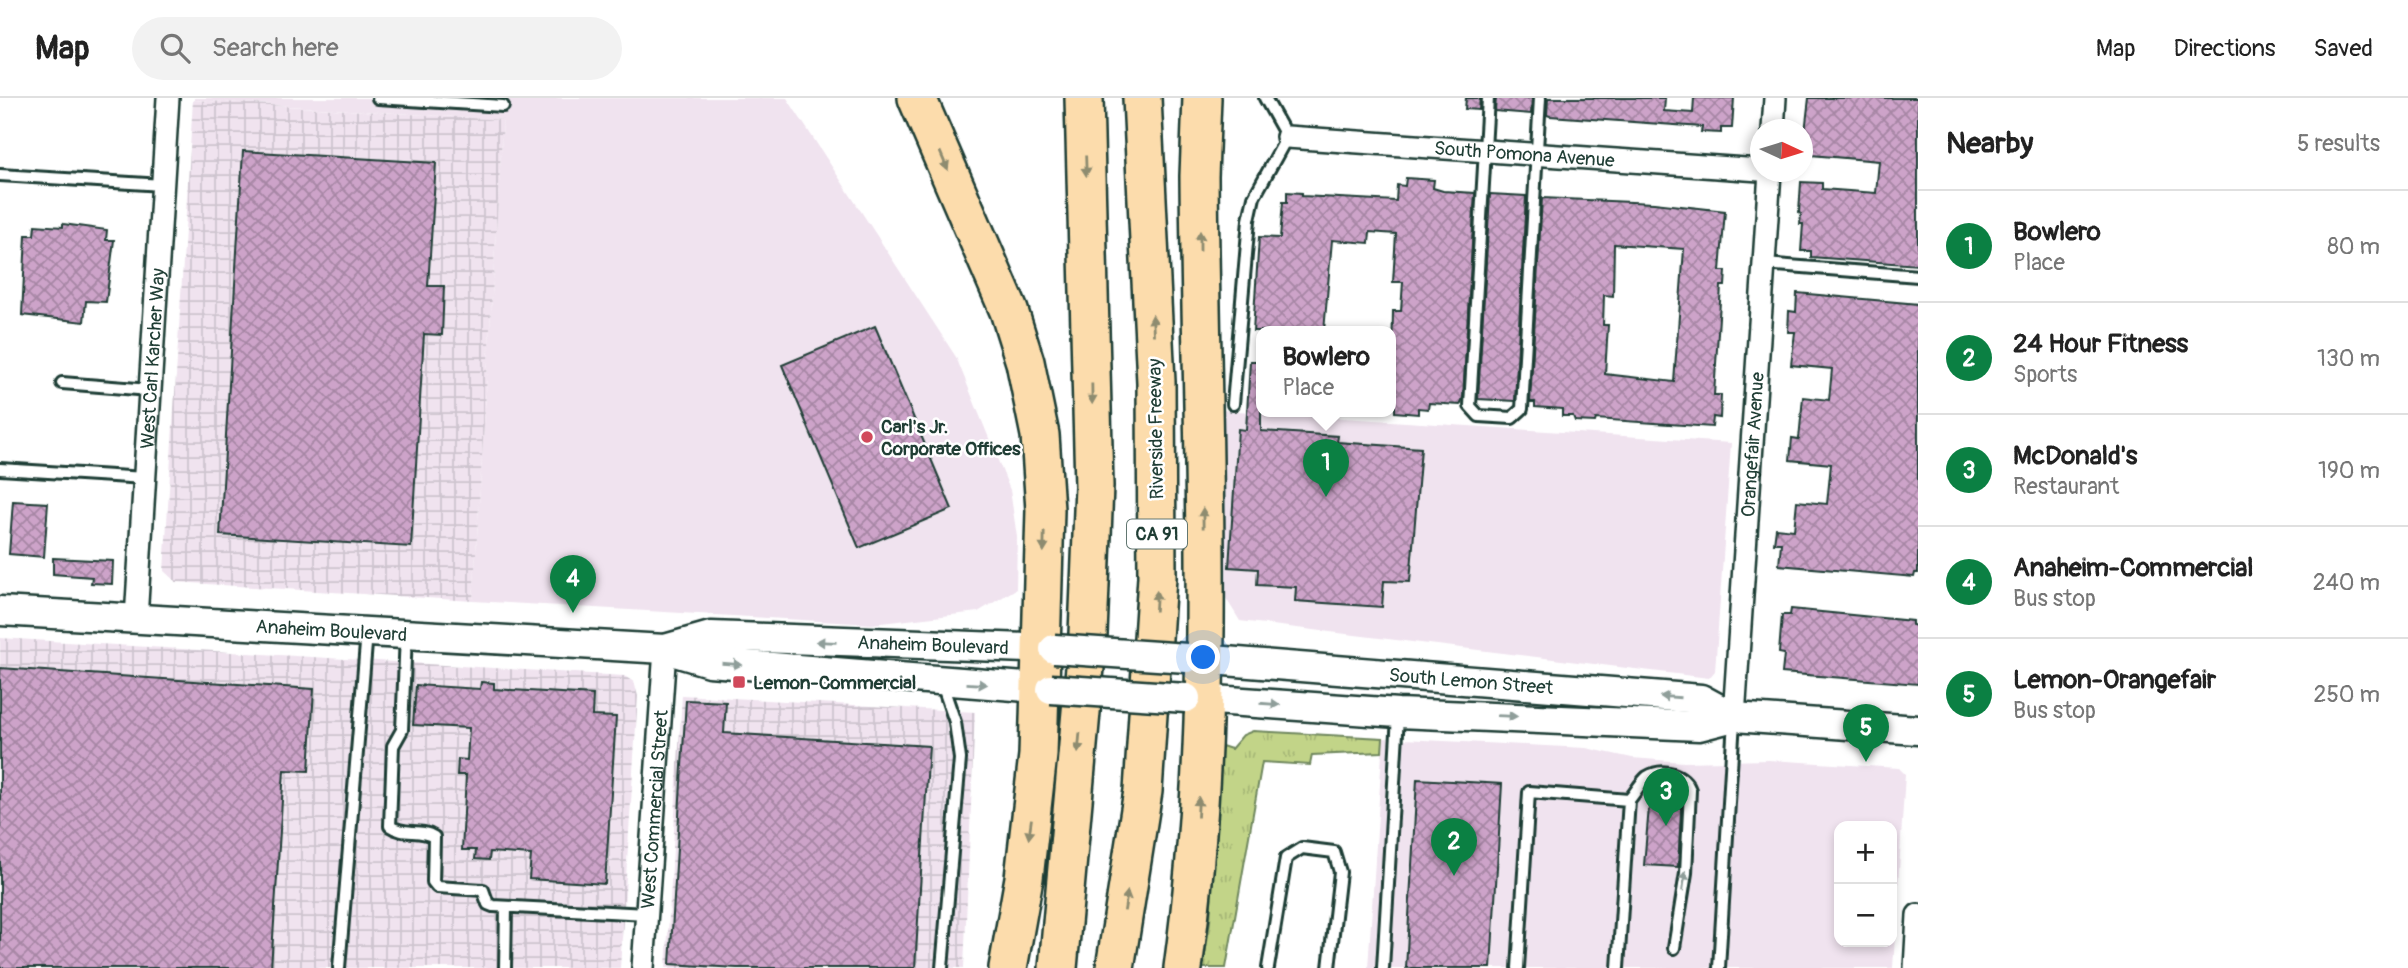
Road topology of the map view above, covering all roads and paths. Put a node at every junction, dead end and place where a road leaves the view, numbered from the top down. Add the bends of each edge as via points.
1 (168, 98) edge
2 (378, 98) edge
3 (918, 98) edge
4 (1084, 98) edge
5 (1142, 98) edge
6 (1202, 98) edge
7 (1265, 98) edge
8 (1488, 98) edge
9 (1540, 98) edge
10 (1774, 98) edge
11 (423, 99) edge
12 (503, 106) dead end
13 (1773, 119) edge
14 (1287, 137) junction
15 (1485, 150) junction
16 (1537, 154) junction
17 (1750, 169) edge
18 (0, 175) edge
19 (1769, 182) edge
20 (163, 185) junction
21 (1764, 264) junction
22 (1918, 276) edge
23 (62, 383) dead end
24 (150, 390) junction
25 (1233, 404) dead end
26 (0, 469) edge
27 (145, 478) junction
28 (0, 611) edge
29 (136, 619) junction
30 (367, 632) junction
31 (406, 634) junction
32 (665, 649) junction
33 (1048, 649) junction
34 (1195, 659) junction
35 (941, 682) junction
36 (1046, 688) junction
37 (1194, 699) junction
38 (1398, 713) junction
39 (1734, 717) junction
40 (1918, 730) edge
41 (1629, 800) junction
42 (506, 907) junction
43 (647, 914) junction
44 (1918, 915) edge
45 (1674, 948) dead end
46 (339, 968) edge
47 (505, 968) edge
48 (643, 968) edge
49 (942, 968) edge
50 (1008, 968) edge
51 (1058, 968) edge
52 (1115, 968) edge
53 (1183, 968) edge
54 (1268, 968) edge
55 (1329, 968) edge
56 (1383, 968) edge
57 (1518, 968) edge
58 (1618, 968) edge
59 (1719, 968) edge
60 (1914, 968) edge

1 - 20 street, West Carl Karcher Way
2 - 11 lane
3 -> 33 highway via 1009,311 1034,397 1044,498
4 -> 51 highway via 1094,486 1088,634
52 -> 5 highway, Riverside Freeway / CA 91 via 1143,791 1157,577 1156,382
34 -> 6 highway
7 - 14 lane
8 - 15 lane
9 - 16 lane
10 - 13 street
11 - 12 lane
14 - 15 street, South Pomona Avenue
14 - 25 lane via 1254,197 1248,220
15 - 16 street, South Pomona Avenue
15 - 16 lane via 1470,406 1479,416 1512,418 1522,409
16 - 17 street, South Pomona Avenue
18 - 20 lane
19 - 21 street, Orangefair Avenue
20 - 24 street, West Carl Karcher Way
21 - 22 lane
21 - 39 street, Orangefair Avenue
23 - 24 lane
24 - 27 street, West Carl Karcher Way
26 - 27 lane
27 - 29 street, West Carl Karcher Way
28 - 29 street, Anaheim Boulevard
29 - 30 street, Anaheim Boulevard
30 - 31 street, Anaheim Boulevard
30 - 46 lane
31 - 32 street, Anaheim Boulevard
31 - 42 lane via 402,730 393,746 390,826 398,832 434,837 433,882 437,887 483,891 488,904
33 -> 32 street, Anaheim Boulevard via 710,636
32 -> 35 street, Anaheim Boulevard via 709,662
32 - 43 street, West Commercial Street
33 - 34 street, Anaheim Boulevard, bridge
33 - 36 highway
34 - 37 highway
39 -> 34 street, South Lemon Street via 1701,699
35 -> 36 street, Anaheim Boulevard
35 - 49 lane via 955,722 960,759
36 - 37 street, Anaheim Boulevard, bridge
36 -> 50 highway
37 -> 38 street, South Lemon Street
53 -> 37 highway via 1194,875
38 -> 39 street, South Lemon Street via 1699,726
38 - 56 lane
39 - 40 street, South Lemon Street
39 - 59 lane
45 -> 41 lane via 1686,873 1690,790 1679,776 1657,773 1646,778
41 - 57 lane via 1529,792
41 - 58 lane
42 - 43 lane
42 - 47 lane
43 - 48 street, West Commercial Street
44 - 60 street
54 - 55 lane via 1286,858 1302,848 1334,852 1340,872

